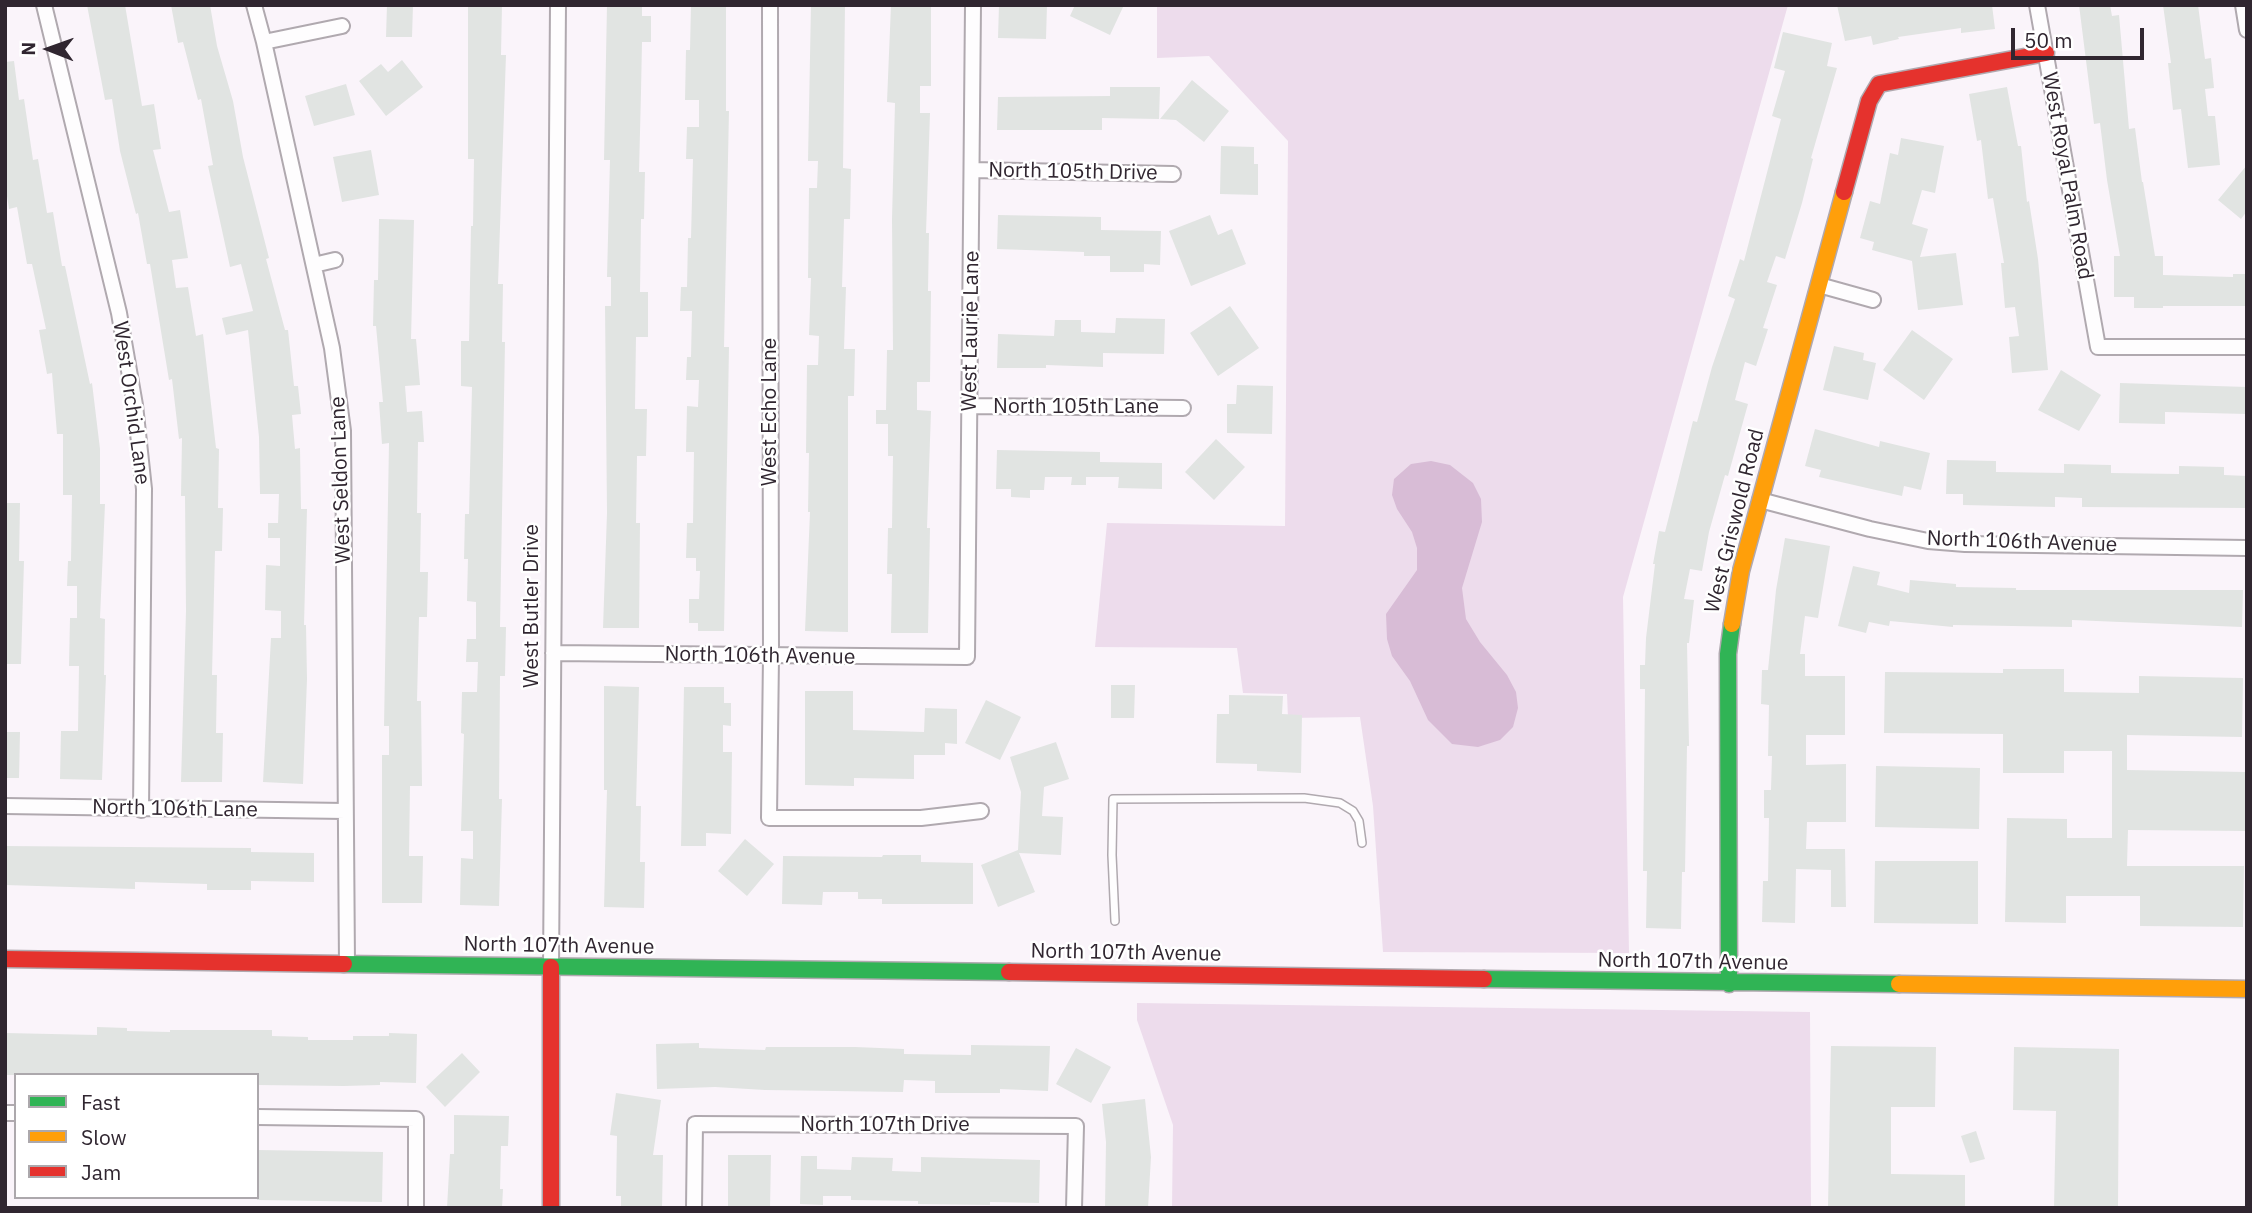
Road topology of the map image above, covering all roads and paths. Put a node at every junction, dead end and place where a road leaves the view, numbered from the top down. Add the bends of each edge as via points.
1 (44, 5) edge
2 (254, 5) edge
3 (558, 5) edge
4 (770, 5) edge
5 (973, 5) edge
6 (2037, 5) edge
7 (2242, 5) edge
8 (342, 26) dead end
9 (2247, 30) edge
10 (264, 42) junction
11 (2046, 53) junction
12 (972, 170) junction
13 (1173, 174) dead end
14 (335, 260) dead end
15 (314, 265) junction
16 (1819, 285) junction
17 (1874, 299) dead end
18 (2247, 347) edge
19 (970, 407) junction
20 (1183, 408) dead end
21 (1760, 500) junction
22 (2247, 548) edge
23 (553, 653) junction
24 (771, 656) junction
25 (967, 657) joint
26 (5, 806) edge
27 (141, 810) junction
28 (345, 811) junction
29 (981, 811) dead end
30 (1363, 843) dead end
31 (1115, 921) dead end
32 (5, 959) edge
33 (347, 964) junction
34 (551, 967) junction
35 (1729, 984) junction
36 (2247, 989) edge
37 (259, 1117) edge
38 (416, 1208) edge
39 (551, 1208) edge
40 (694, 1208) edge
41 (1074, 1208) edge

1 - 27 street, West Orchid Lane via 119,313 135,405 144,489
2 - 10 street, West Seldon Lane
3 - 23 street, West Butler Drive
4 - 24 street, West Echo Lane
5 - 12 street, West Laurie Lane
6 - 11 street, West Royal Palm Road
7 - 9 street
8 - 10 street
10 - 15 street, West Seldon Lane
11 - 16 street, West Griswold Road via 1879,84 1869,101
11 - 18 street, West Royal Palm Road via 2098,347
12 - 13 street, North 105th Drive
12 - 19 street, West Laurie Lane
14 - 15 street
15 - 28 street, West Seldon Lane via 343,431
16 - 17 street
16 - 21 street, West Griswold Road
19 - 20 street, North 105th Lane
19 - 25 street, West Laurie Lane
21 - 22 street, North 106th Avenue via 1940,542
21 - 35 street, West Griswold Road via 1736,593 1728,654
23 - 24 street, North 106th Avenue
23 - 34 street, West Butler Drive
24 - 25 street, North 106th Avenue
24 - 29 street, West Echo Lane via 769,818 921,818
26 - 27 street, North 106th Lane
27 - 28 street, North 106th Lane
28 - 33 street, West Seldon Lane
30 - 31 lane via 1359,821 1340,803 1304,798 1113,799
32 - 33 street, North 107th Avenue
33 - 34 street, North 107th Avenue
34 - 35 street, North 107th Avenue
34 - 39 street, West Butler Drive
35 - 36 street, North 107th Avenue
37 - 38 street via 416,1119
40 - 41 street, North 107th Drive via 695,1124 1076,1126

